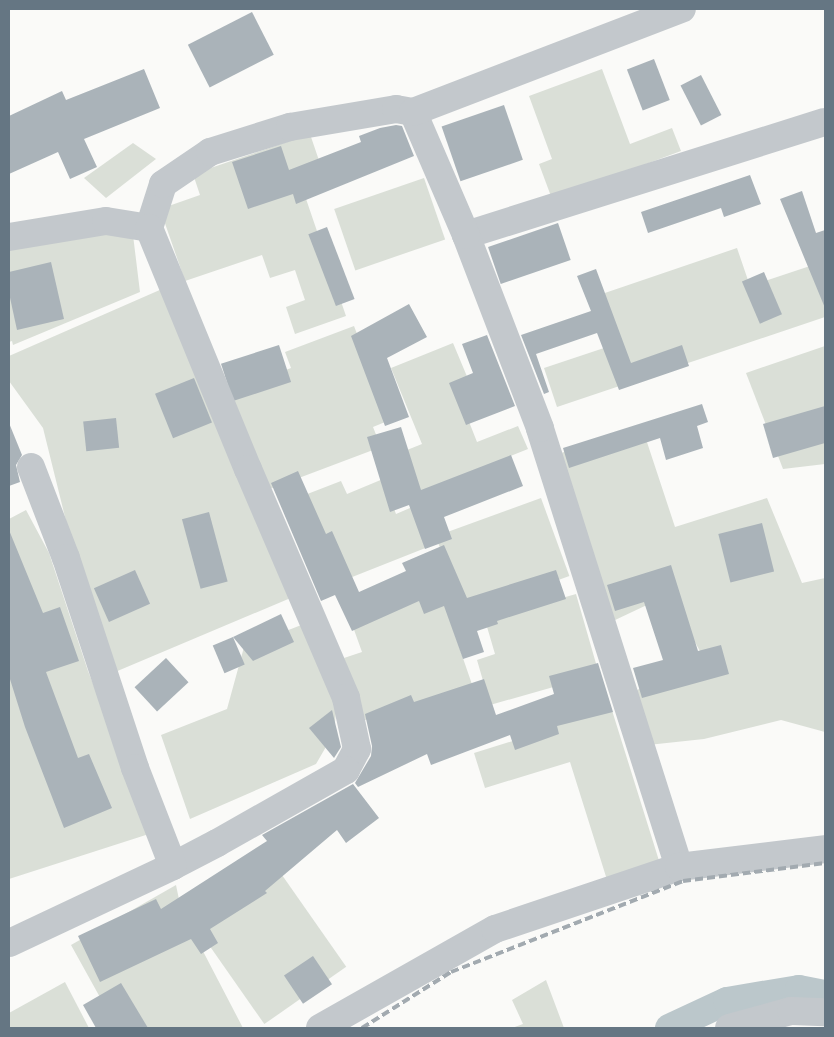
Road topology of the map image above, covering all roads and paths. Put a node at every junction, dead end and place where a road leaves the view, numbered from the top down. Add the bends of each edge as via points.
1 (682, 9) edge
2 (413, 112) junction
3 (825, 122) edge
4 (149, 228) junction
5 (466, 236) junction
6 (9, 237) edge
7 (31, 468) dead end
8 (825, 849) edge
9 (173, 866) junction
10 (679, 866) junction
11 (12, 935) edge
12 (825, 1012) edge
13 (320, 1028) edge
14 (729, 1028) edge

1 - 2 street
2 - 4 street via 396,109 290,127 210,152 163,184
2 - 5 street
3 - 5 street
4 - 6 street via 106,221
4 - 9 street via 346,698 357,749 346,770
5 - 10 street via 543,437
7 - 9 street via 66,558 134,768
8 - 10 street
9 - 11 street
10 - 13 street via 495,929
12 - 14 street via 791,1011

